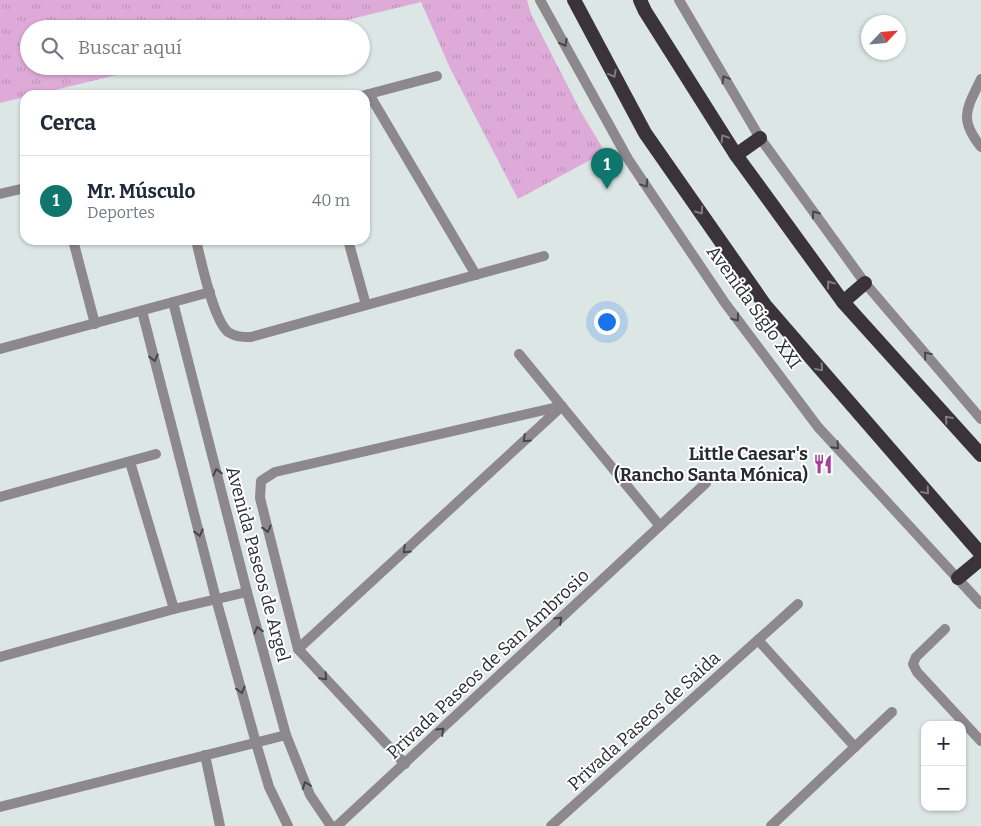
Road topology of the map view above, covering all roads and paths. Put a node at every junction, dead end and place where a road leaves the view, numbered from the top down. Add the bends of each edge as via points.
1 (540, 0) edge
2 (574, 0) edge
3 (640, 0) edge
4 (678, 0) edge
5 (437, 76) dead end
6 (981, 79) edge
7 (370, 94) edge
8 (370, 100) edge
9 (760, 138) junction
10 (981, 147) edge
11 (736, 155) junction
12 (20, 189) edge
13 (0, 194) edge
14 (75, 245) edge
15 (197, 245) edge
16 (349, 245) edge
17 (544, 256) dead end
18 (476, 275) junction
19 (865, 283) junction
20 (210, 292) junction
21 (173, 302) junction
22 (843, 302) junction
23 (366, 305) junction
24 (142, 311) junction
25 (94, 324) junction
26 (0, 349) edge
27 (519, 354) dead end
28 (562, 406) junction
29 (981, 419) edge
30 (156, 454) dead end
31 (981, 455) edge
32 (130, 462) junction
33 (706, 483) dead end
34 (0, 497) edge
35 (660, 526) junction
36 (981, 554) edge
37 (981, 559) edge
38 (958, 578) junction
39 (247, 592) junction
40 (216, 599) junction
41 (798, 604) dead end
42 (981, 604) edge
43 (174, 609) junction
44 (945, 629) dead end
45 (758, 640) junction
46 (298, 650) junction
47 (0, 657) edge
48 (892, 712) dead end
49 (286, 735) junction
50 (981, 740) edge
51 (256, 743) junction
52 (855, 747) junction
53 (204, 755) junction
54 (405, 764) junction
55 (0, 807) edge
56 (220, 826) edge
57 (288, 826) edge
58 (331, 826) edge
59 (337, 826) edge
60 (551, 826) edge
61 (772, 826) edge

1 -> 38 street, Avenida Siglo XXI via 628,160 725,303 818,427
2 -> 36 highway, Avenida Siglo XXI via 645,133 765,305
11 -> 3 highway
9 -> 4 street
5 - 7 street
6 - 10 street via 967,109 966,123
8 - 18 street
9 - 11 highway
19 -> 9 street
22 -> 11 highway
12 - 13 street
14 - 25 street
15 - 20 street
16 - 23 street
17 - 18 street
18 - 23 street
19 - 22 highway
29 -> 19 street
20 - 21 street
20 - 23 street via 222,325 237,336 251,337
21 - 24 street
39 -> 21 street, Avenida Paseos de Argel
31 -> 22 highway
24 - 25 street
24 -> 40 street
25 - 26 street
27 - 28 street
28 - 35 street
28 -> 46 street
28 -> 46 street via 275,472 261,481 260,498
30 - 32 street
32 - 34 street
32 - 43 street
33 - 35 street, Privada Paseos de San Ambrosio
54 -> 35 street, Privada Paseos de San Ambrosio
37 - 38 highway
38 - 42 street, Avenida Siglo XXI
39 - 40 street
49 -> 39 street, Avenida Paseos de Argel
40 - 43 street
40 -> 51 street
41 - 45 street, Privada Paseos de Saida
43 - 47 street
44 - 50 street via 916,657 913,664
45 - 52 street
45 - 60 street, Privada Paseos de Saida
46 -> 54 street
48 - 52 street
49 - 51 street
58 -> 49 street, Avenida Paseos de Argel via 310,795
51 - 53 street
51 - 57 street via 269,787
52 - 61 street
53 - 55 street
53 - 56 street
54 - 59 street, Privada Paseos de San Ambrosio

